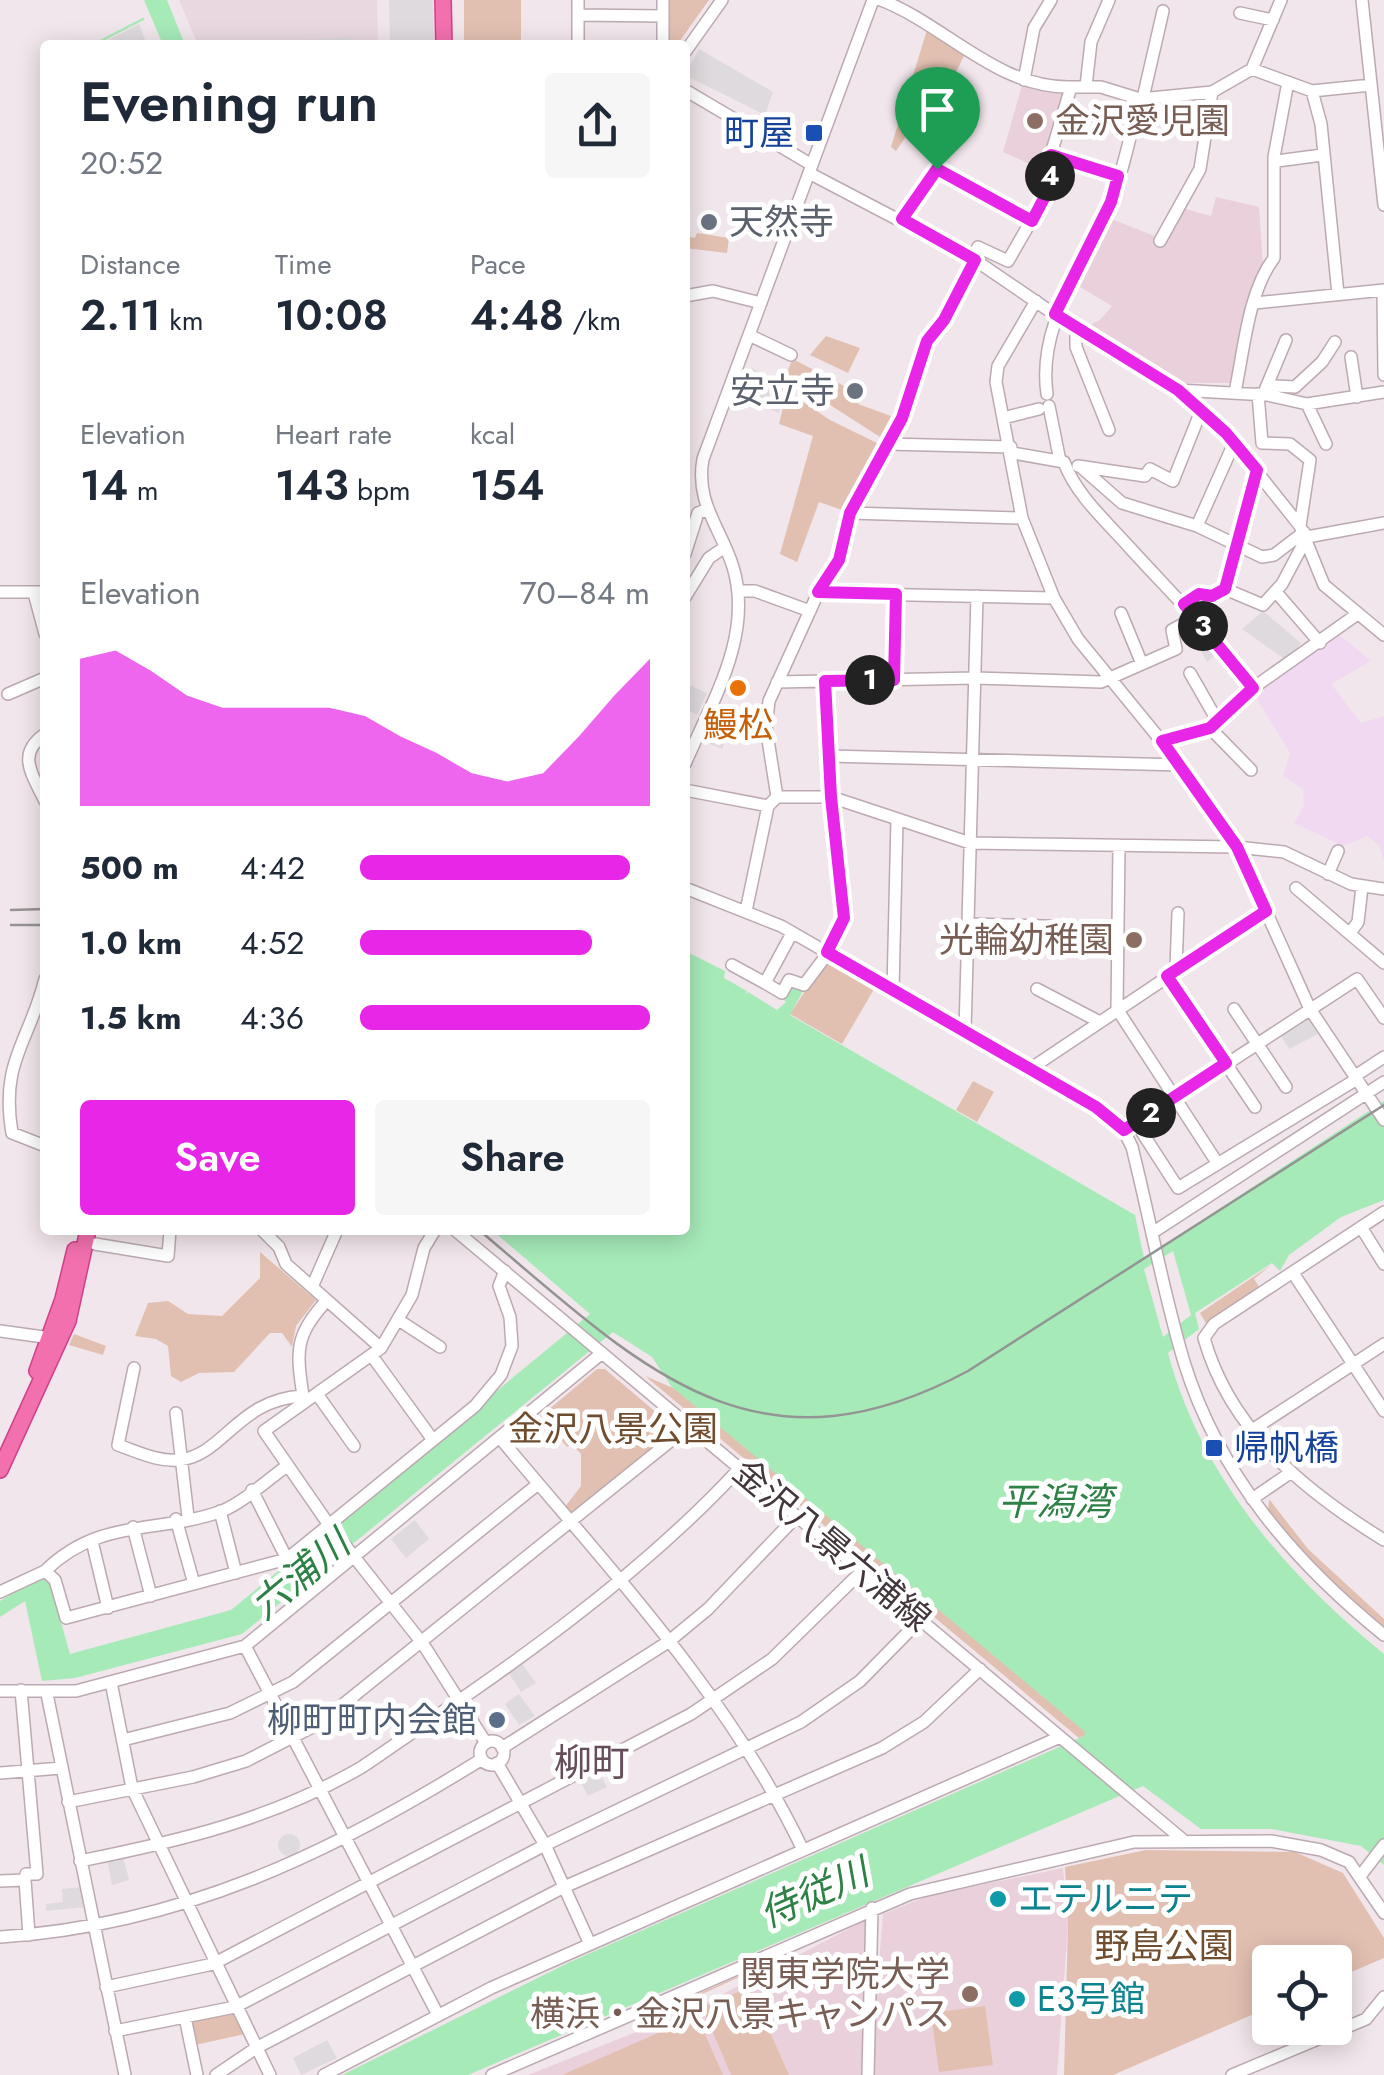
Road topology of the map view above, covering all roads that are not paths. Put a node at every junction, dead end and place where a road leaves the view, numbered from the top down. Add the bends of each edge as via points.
1 (443, 0) edge
2 (454, 0) edge
3 (578, 0) edge
4 (664, 0) edge
5 (722, 0) edge
6 (872, 0) edge
7 (881, 0) edge
8 (1051, 0) edge
9 (1110, 0) edge
10 (1280, 0) edge
11 (1362, 0) edge
12 (1164, 11) dead end
13 (1240, 13) dead end
14 (578, 15) junction
15 (663, 16) junction
16 (1272, 20) junction
17 (444, 40) edge
18 (454, 40) edge
19 (578, 40) edge
20 (663, 40) edge
21 (690, 45) edge
22 (1252, 69) junction
23 (1024, 80) junction
24 (1288, 82) junction
25 (1371, 85) junction
26 (1086, 86) junction
27 (1070, 87) junction
28 (1312, 91) junction
29 (1212, 92) junction
30 (690, 93) edge
31 (1142, 98) junction
32 (1051, 155) junction
33 (1322, 155) junction
34 (1277, 161) junction
35 (810, 169) junction
36 (1118, 176) junction
37 (1384, 205) edge
38 (902, 219) junction
39 (1032, 221) junction
40 (1160, 241) dead end
41 (973, 259) junction
42 (1384, 290) edge
43 (1338, 294) junction
44 (690, 295) edge
45 (1036, 301) junction
46 (761, 303) junction
47 (1255, 304) junction
48 (1055, 314) junction
49 (1076, 329) junction
50 (749, 335) junction
51 (1286, 340) dead end
52 (1335, 342) dead end
53 (792, 354) dead end
54 (1351, 358) dead end
55 (1384, 375) edge
56 (1178, 390) junction
57 (1235, 392) junction
58 (1384, 392) edge
59 (1263, 395) junction
60 (1357, 397) junction
61 (1045, 403) junction
62 (1307, 404) junction
63 (1201, 411) junction
64 (1002, 418) junction
65 (1109, 430) dead end
66 (1234, 443) junction
67 (887, 444) junction
68 (1326, 444) dead end
69 (1012, 450) junction
70 (1062, 462) junction
71 (1081, 467) junction
72 (1257, 470) junction
73 (696, 511) edge
74 (850, 513) junction
75 (1022, 518) junction
76 (1384, 523) edge
77 (1197, 526) junction
78 (1304, 532) junction
79 (725, 548) junction
80 (1238, 548) junction
81 (690, 589) edge
82 (1225, 589) junction
83 (738, 590) junction
84 (0, 592) edge
85 (818, 592) junction
86 (1276, 592) junction
87 (39, 593) edge
88 (896, 594) junction
89 (977, 596) junction
90 (1054, 598) junction
91 (1184, 604) junction
92 (810, 611) junction
93 (1121, 614) dead end
94 (1356, 615) junction
95 (1196, 617) junction
96 (1384, 635) edge
97 (1320, 642) junction
98 (1142, 664) junction
99 (1190, 673) dead end
100 (975, 678) junction
101 (40, 680) edge
102 (894, 680) junction
103 (1109, 680) junction
104 (825, 681) junction
105 (777, 682) junction
106 (1253, 688) junction
107 (8, 694) dead end
108 (1214, 725) junction
109 (40, 739) edge
110 (1162, 741) junction
111 (690, 752) edge
112 (828, 756) junction
113 (972, 759) junction
114 (1181, 765) junction
115 (1251, 770) dead end
116 (40, 788) edge
117 (690, 791) edge
118 (831, 797) junction
119 (772, 801) junction
120 (897, 819) junction
121 (970, 844) junction
122 (1119, 845) junction
123 (1237, 847) junction
124 (1338, 850) dead end
125 (1328, 874) junction
126 (1362, 887) junction
127 (1296, 888) dead end
128 (1384, 889) edge
129 (690, 890) edge
130 (746, 911) junction
131 (1266, 911) junction
132 (1178, 913) dead end
133 (969, 924) junction
134 (1118, 928) junction
135 (792, 933) junction
136 (1350, 933) junction
137 (827, 952) junction
138 (1384, 962) edge
139 (732, 965) dead end
140 (1171, 973) junction
141 (764, 983) junction
142 (1038, 989) dead end
143 (893, 990) junction
144 (1117, 1009) junction
145 (1234, 1009) dead end
146 (1310, 1009) junction
147 (40, 1010) edge
148 (1384, 1018) edge
149 (1098, 1021) junction
150 (965, 1031) junction
151 (1258, 1043) junction
152 (1384, 1058) edge
153 (1226, 1063) junction
154 (1030, 1069) junction
155 (1356, 1078) junction
156 (1384, 1082) edge
157 (1286, 1087) dead end
158 (1366, 1094) junction
159 (1175, 1097) junction
160 (1256, 1106) dead end
161 (4, 1116) edge
162 (1290, 1117) junction
163 (1384, 1120) edge
164 (1136, 1123) junction
165 (1124, 1130) junction
166 (1303, 1134) junction
167 (40, 1144) edge
168 (1218, 1164) junction
169 (1384, 1212) edge
170 (1360, 1228) junction
171 (77, 1235) edge
172 (170, 1235) edge
173 (267, 1235) edge
174 (335, 1235) edge
175 (432, 1235) edge
176 (462, 1235) edge
177 (92, 1237) edge
178 (1154, 1239) junction
179 (1384, 1264) edge
180 (505, 1272) junction
181 (1292, 1272) junction
182 (312, 1287) junction
183 (327, 1300) junction
184 (400, 1321) junction
185 (0, 1332) edge
186 (50, 1338) junction
187 (1384, 1344) edge
188 (440, 1347) dead end
189 (600, 1351) junction
190 (377, 1352) junction
191 (1353, 1364) junction
192 (134, 1368) dead end
193 (309, 1397) junction
194 (1384, 1411) edge
195 (176, 1413) dead end
196 (689, 1426) junction
197 (1252, 1430) junction
198 (500, 1438) junction
199 (433, 1440) junction
200 (0, 1446) edge
201 (354, 1446) dead end
202 (180, 1460) junction
203 (287, 1466) junction
204 (740, 1468) junction
205 (0, 1470) edge
206 (1290, 1472) junction
207 (538, 1484) junction
208 (252, 1490) junction
209 (1252, 1500) junction
210 (220, 1511) junction
211 (797, 1516) junction
212 (182, 1518) junction
213 (570, 1524) junction
214 (133, 1526) junction
215 (331, 1527) junction
216 (1384, 1540) edge
217 (92, 1542) junction
218 (353, 1554) junction
219 (286, 1560) junction
220 (45, 1571) junction
221 (862, 1571) junction
222 (236, 1574) junction
223 (619, 1582) junction
224 (194, 1584) junction
225 (0, 1592) edge
226 (151, 1596) junction
227 (393, 1603) junction
228 (108, 1608) junction
229 (920, 1620) junction
230 (1384, 1635) edge
231 (668, 1642) junction
232 (423, 1644) junction
233 (245, 1646) junction
234 (980, 1668) junction
235 (110, 1682) junction
236 (21, 1690) junction
237 (0, 1691) edge
238 (47, 1694) junction
239 (271, 1694) junction
240 (458, 1699) junction
241 (715, 1700) junction
242 (294, 1738) junction
243 (123, 1740) junction
244 (1063, 1740) junction
245 (486, 1744) junction
246 (502, 1748) junction
247 (748, 1748) junction
248 (482, 1759) junction
249 (498, 1763) junction
250 (61, 1768) junction
251 (28, 1771) junction
252 (0, 1772) edge
253 (132, 1788) junction
254 (322, 1791) junction
255 (776, 1794) junction
256 (68, 1802) junction
257 (522, 1802) junction
258 (1182, 1839) junction
259 (347, 1840) junction
260 (545, 1845) junction
261 (1384, 1845) edge
262 (158, 1846) junction
263 (803, 1850) junction
264 (80, 1862) junction
265 (1361, 1875) junction
266 (25, 1880) junction
267 (0, 1881) edge
268 (369, 1882) junction
269 (564, 1887) junction
270 (185, 1904) junction
271 (872, 1908) junction
272 (1384, 1913) edge
273 (391, 1925) junction
274 (94, 1929) junction
275 (30, 1935) junction
276 (0, 1937) edge
277 (590, 1944) junction
278 (213, 1964) junction
279 (413, 1966) junction
280 (106, 1986) junction
281 (1384, 1997) edge
282 (235, 2007) junction
283 (438, 2016) junction
284 (185, 2017) junction
285 (115, 2031) junction
286 (256, 2048) junction
287 (125, 2075) edge
288 (198, 2075) edge
289 (216, 2075) edge
290 (270, 2075) edge
291 (324, 2075) edge
292 (492, 2075) edge
293 (868, 2075) edge
294 (1232, 2075) edge

1 - 17 highway
2 - 18 highway
3 - 14 street
4 - 15 street
5 - 21 street
6 - 35 street
7 - 23 street
8 - 23 street via 1034,28
9 - 26 street via 1091,42
10 - 16 street
11 - 25 street
12 - 31 street
13 - 16 street
14 - 15 street
14 - 19 street
15 - 20 street
16 - 22 street
22 - 24 street
22 - 29 street
23 - 27 street
24 - 28 street
24 - 34 street
25 - 28 street
25 - 37 street
26 - 27 street
26 - 31 street
27 - 32 street
28 - 33 street
29 - 31 street
29 - 40 street via 1200,168
30 - 35 street
31 - 36 street
32 - 36 street
32 - 39 street via 1051,185
33 - 34 street
33 - 43 street
34 - 47 street via 1274,258
35 - 38 street
35 - 46 street
36 - 48 street
38 - 39 street via 937,169
38 - 41 street
39 - 41 street via 1008,261 978,247
41 - 45 street
41 - 67 street via 927,341
42 - 43 street
42 - 55 street
43 - 47 street
44 - 46 street via 713,291
45 - 48 street
45 - 64 street via 998,366
46 - 50 street
47 - 57 street
48 - 49 street
48 - 61 street
49 - 56 street
49 - 65 street via 1076,347
50 - 53 street
50 - 73 street via 703,459
51 - 59 street
52 - 59 street via 1295,387 1275,386
54 - 60 street
56 - 57 street
56 - 63 street
57 - 59 street
58 - 60 street
59 - 62 street
59 - 78 street via 1262,443 1290,444 1310,460
60 - 62 street
61 - 64 street
61 - 70 street
62 - 68 street
63 - 66 street
63 - 71 street via 1173,481 1150,469 1145,476
64 - 69 street
66 - 72 street
66 - 77 street
67 - 69 street
67 - 74 street
69 - 70 street
69 - 75 street
70 - 71 street
70 - 91 street via 1103,519
71 - 77 street via 1122,503
72 - 78 street
72 - 80 street
73 - 79 street
74 - 75 street
74 - 85 street via 839,560
75 - 90 street
76 - 78 street
77 - 80 street
78 - 80 street via 1274,555
78 - 86 street
78 - 94 street via 1324,585
79 - 81 street via 709,558
79 - 83 street
80 - 82 street
82 - 86 street via 1262,605
82 - 91 street
83 - 92 street
83 - 111 street via 735,643
84 - 87 street
85 - 88 street
85 - 92 street
86 - 97 street
88 - 89 street
88 - 102 street
89 - 90 street
89 - 100 street
90 - 103 street
91 - 95 street
92 - 105 street
93 - 98 street
94 - 96 street
94 - 97 street
95 - 98 street via 1172,630 1176,649
95 - 106 street
97 - 106 street
98 - 103 street
99 - 108 street
100 - 102 street
100 - 103 street
100 - 113 street
101 - 107 street
102 - 104 street
103 - 110 street
104 - 105 street
104 - 112 street
105 - 119 street via 766,727
106 - 108 street
108 - 110 street
108 - 115 street
109 - 116 street via 27,753
110 - 114 street
112 - 113 street
112 - 118 street
113 - 114 street
113 - 121 street
114 - 123 street
117 - 119 street
118 - 119 street
118 - 120 street
118 - 137 street via 844,918
119 - 130 street
120 - 121 street
120 - 143 street
121 - 122 street
121 - 133 street
122 - 123 street
122 - 134 street
123 - 125 street via 1284,852
123 - 131 street
124 - 125 street
125 - 126 street
126 - 128 street
126 - 136 street
127 - 136 street
129 - 130 street
130 - 135 street
131 - 140 street
131 - 146 street
132 - 140 street
133 - 134 street
133 - 150 street
134 - 144 street
135 - 137 street
135 - 141 street
136 - 138 street
137 - 141 street via 804,986 789,980 782,993
137 - 143 street
139 - 141 street
140 - 144 street
140 - 153 street
142 - 149 street
143 - 150 street
144 - 149 street
144 - 159 street
145 - 151 street
146 - 148 street via 1356,979
146 - 151 street
146 - 155 street
147 - 161 street via 5,1072
149 - 154 street
150 - 154 street
151 - 153 street
151 - 157 street
152 - 155 street
153 - 159 street
153 - 160 street
154 - 165 street
155 - 158 street
155 - 162 street
156 - 158 street
158 - 163 street
158 - 166 street
159 - 164 street
159 - 168 street
161 - 167 street via 12,1132
162 - 166 street
162 - 168 street
164 - 165 street
164 - 168 street via 1178,1188
165 - 178 street
166 - 178 street
169 - 170 street
170 - 179 street
170 - 181 street
171 - 186 highway
172 - 177 street via 168,1256
173 - 182 street
174 - 182 street
175 - 184 street
176 - 180 street
177 - 205 highway via 68,1320
178 - 209 street via 1202,1408
180 - 189 street, 金沢八景六浦線
180 - 199 street via 499,1286 512,1346 501,1375
181 - 191 street
181 - 197 street via 1205,1333 1227,1393
182 - 183 street
183 - 190 street
183 - 193 street via 302,1328 297,1349
184 - 188 street
184 - 190 street
185 - 186 street
186 - 200 highway
187 - 191 street
189 - 196 street, 金沢八景六浦線
189 - 198 street
190 - 193 street
190 - 199 street
191 - 194 street
191 - 197 street
192 - 202 street via 118,1445
193 - 201 street
193 - 202 street via 268,1400
193 - 203 street via 264,1432
195 - 202 street
196 - 204 street, 金沢八景六浦線
196 - 213 street
197 - 206 street
198 - 207 street
198 - 218 street
199 - 215 street
202 - 212 street
203 - 208 street
203 - 215 street
204 - 211 street, 金沢八景六浦線
204 - 223 street
206 - 209 street
206 - 216 street
207 - 213 street
207 - 227 street
208 - 210 street
208 - 219 street
209 - 230 street via 1316,1578
210 - 212 street
210 - 222 street
211 - 221 street, 金沢八景六浦線
211 - 231 street
212 - 214 street
212 - 224 street
213 - 223 street
213 - 232 street
214 - 217 street
214 - 226 street
215 - 218 street
215 - 219 street
217 - 220 street
217 - 228 street
218 - 227 street
218 - 233 street
219 - 222 street
220 - 225 street
220 - 228 street via 55,1580 66,1618
221 - 229 street, 金沢八景六浦線
221 - 241 street via 806,1630
222 - 224 street
223 - 231 street
223 - 240 street
224 - 226 street
226 - 228 street
227 - 232 street
227 - 239 street
229 - 234 street, 金沢八景六浦線
229 - 247 street via 834,1701
231 - 241 street
231 - 246 street
232 - 240 street
232 - 242 street
233 - 235 street
233 - 239 street
234 - 244 street, 金沢八景六浦線
234 - 255 street via 906,1734
235 - 238 street
235 - 243 street
236 - 237 street
236 - 238 street
236 - 251 street
238 - 250 street
239 - 242 street
239 - 243 street via 214,1718
240 - 245 street
240 - 254 street
241 - 247 street
241 - 257 street
242 - 253 street via 246,1760
242 - 254 street
243 - 253 street
244 - 258 street, 金沢八景六浦線
244 - 263 street
245 - 246 street
245 - 248 street
246 - 249 street
247 - 255 street
247 - 260 street
248 - 249 street
248 - 259 street
249 - 257 street
250 - 251 street
250 - 256 street
251 - 252 street
251 - 266 street via 37,1874
253 - 256 street
253 - 262 street
254 - 259 street
254 - 262 street
255 - 263 street
255 - 269 street
256 - 264 street
257 - 260 street
257 - 268 street
258 - 265 street via 1297,1844 1336,1855
258 - 271 street via 1134,1842 942,1884
259 - 268 street
259 - 270 street
260 - 269 street
260 - 273 street
261 - 265 street
262 - 264 street
262 - 270 street
263 - 277 street
264 - 274 street
265 - 272 street
266 - 267 street
266 - 275 street
268 - 273 street
268 - 278 street
269 - 277 street
269 - 279 street
270 - 274 street
270 - 278 street
271 - 292 street
271 - 293 street
273 - 279 street
273 - 282 street
274 - 275 street
274 - 280 street
275 - 276 street
277 - 283 street
278 - 280 street
278 - 282 street
279 - 283 street
279 - 286 street
280 - 285 street
281 - 294 street via 1366,2019
282 - 284 street
282 - 286 street
283 - 291 street
284 - 285 street
284 - 288 street
285 - 287 street
286 - 289 street
286 - 290 street

